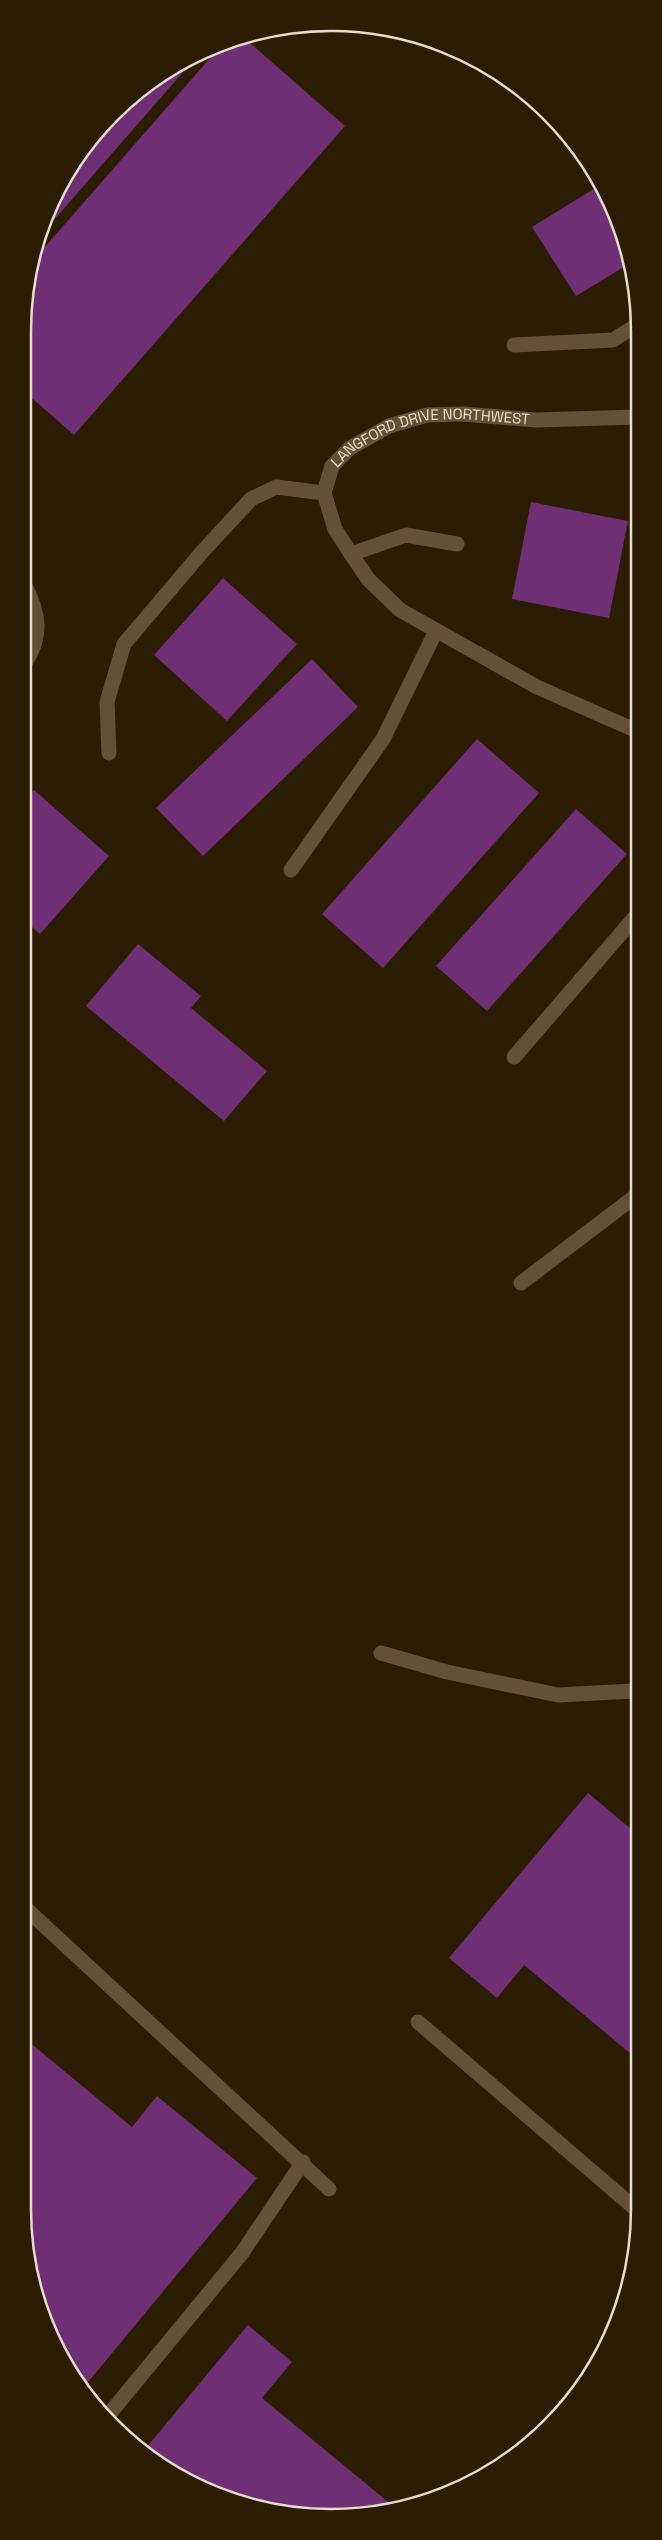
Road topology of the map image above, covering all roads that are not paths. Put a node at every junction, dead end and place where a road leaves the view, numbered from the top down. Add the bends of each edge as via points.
1 (631, 329) edge
2 (514, 345) dead end
3 (631, 418) edge
4 (324, 493) junction
5 (457, 544) dead end
6 (351, 554) junction
7 (31, 599) edge
8 (436, 631) junction
9 (31, 648) edge
10 (631, 728) edge
11 (109, 753) dead end
12 (291, 870) dead end
13 (631, 922) edge
14 (514, 1057) dead end
15 (631, 1200) edge
16 (521, 1283) dead end
17 (381, 1653) dead end
18 (631, 1691) edge
19 (31, 1913) edge
20 (418, 2022) dead end
21 (302, 2162) junction
22 (329, 2189) dead end
23 (631, 2205) edge
24 (111, 2412) edge

1 - 2 street via 613,340
3 - 4 street, LANGFORD DRIVE NORTHWEST via 536,420 463,414 427,415 389,426 350,448 332,466
4 - 6 street, LANGFORD DRIVE NORTHWEST via 335,529
4 - 11 street via 276,487 250,499 124,644 107,702
5 - 6 street via 406,536
6 - 8 street, LANGFORD DRIVE NORTHWEST via 368,579 400,610
7 - 9 street via 39,628
8 - 10 street, LANGFORD DRIVE NORTHWEST via 537,687
8 - 12 street via 383,739
13 - 14 street
15 - 16 street
17 - 18 street via 447,1672 558,1695
19 - 21 street
20 - 23 street
21 - 22 street
21 - 24 street via 242,2253

